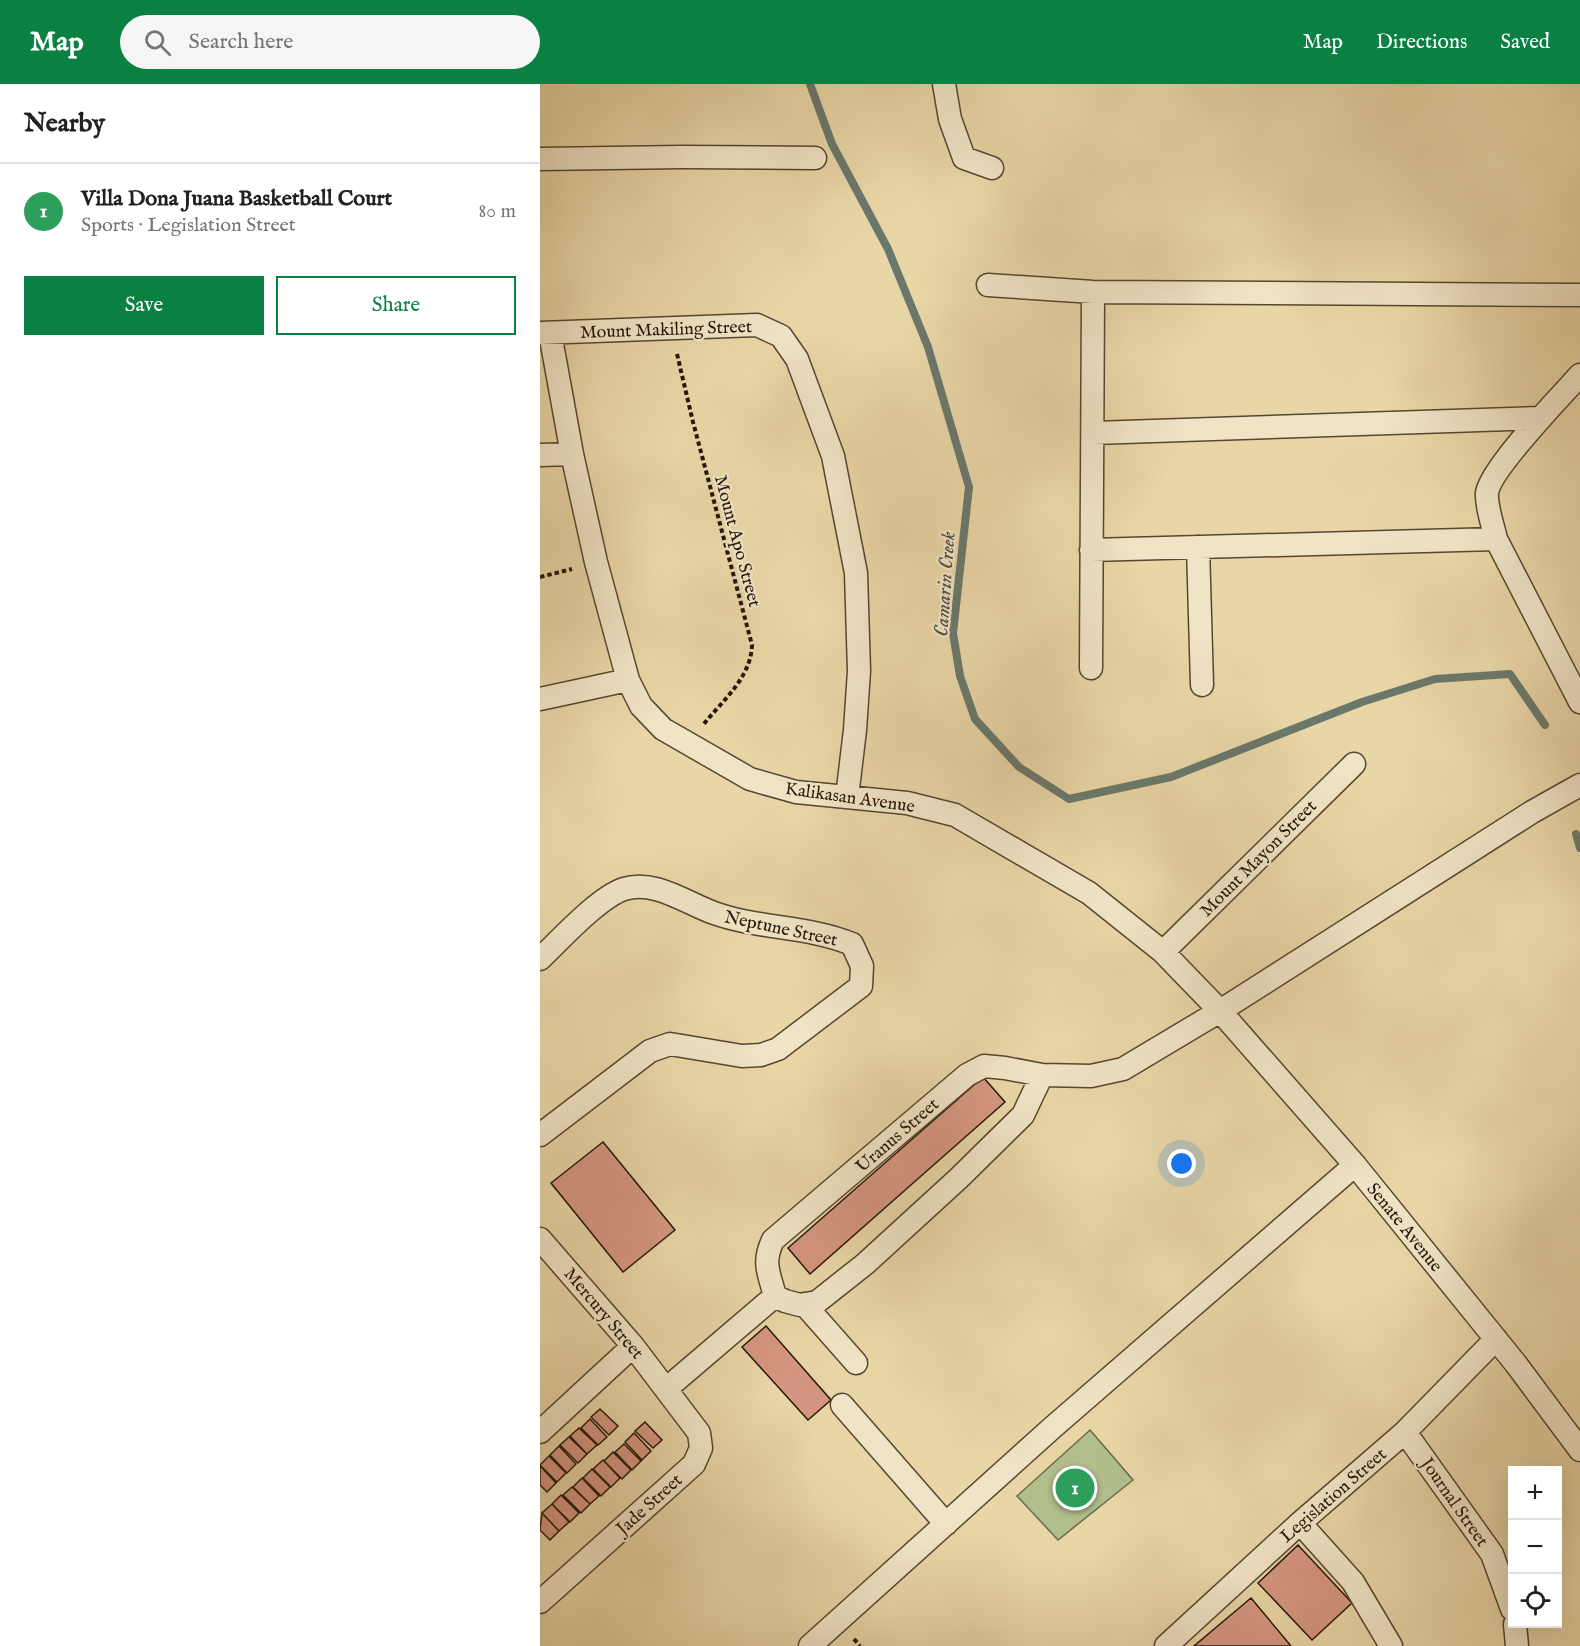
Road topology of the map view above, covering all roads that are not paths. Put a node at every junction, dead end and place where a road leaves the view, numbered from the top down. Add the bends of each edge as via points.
1 (944, 84) edge
2 (815, 158) dead end
3 (540, 159) edge
4 (992, 168) dead end
5 (988, 285) dead end
6 (1092, 292) junction
7 (1580, 295) edge
8 (545, 333) edge
9 (1580, 375) edge
10 (1541, 418) junction
11 (1094, 434) junction
12 (572, 454) junction
13 (540, 455) edge
14 (1496, 539) junction
15 (1198, 547) junction
16 (1091, 550) junction
17 (1091, 668) dead end
18 (628, 680) junction
19 (1202, 685) dead end
20 (540, 699) edge
21 (1580, 702) edge
22 (1354, 764) dead end
23 (1580, 785) edge
24 (847, 797) junction
25 (1163, 952) junction
26 (540, 959) edge
27 (1220, 1011) junction
28 (1042, 1076) junction
29 (540, 1135) edge
30 (1354, 1165) junction
31 (540, 1239) edge
32 (775, 1296) junction
33 (804, 1304) junction
34 (1496, 1339) junction
35 (633, 1346) junction
36 (856, 1363) dead end
37 (666, 1389) junction
38 (842, 1404) dead end
39 (540, 1432) edge
40 (1405, 1432) junction
41 (1580, 1450) edge
42 (1300, 1523) junction
43 (945, 1524) junction
44 (1508, 1598) edge
45 (540, 1602) edge
46 (1515, 1628) edge
47 (810, 1646) edge
48 (1166, 1646) edge
49 (1391, 1646) edge
50 (1517, 1646) edge

1 - 4 street via 950,119 964,158
2 - 3 street
5 - 6 street
6 - 7 street
6 - 11 street
8 - 12 street, Kalikasan Avenue
8 - 24 street, Mount Makiling Street via 757,325 781,336 797,359 833,456 856,573 859,671
9 - 10 street
10 - 11 street
10 - 14 street via 1493,476 1487,492
11 - 16 street
12 - 13 street
12 - 18 street, Kalikasan Avenue
14 - 15 street
14 - 21 street
15 - 16 street
15 - 19 street
16 - 17 street
18 - 20 street
18 - 24 street, Kalikasan Avenue via 641,706 663,729 750,779 796,792
22 - 25 street, Mount Mayon Street
23 - 27 street, Uranus Street
24 - 25 street, Kalikasan Avenue via 907,803 955,815 1089,893
25 - 27 street, Kalikasan Avenue
26 - 29 street, Neptune Street via 608,895 648,886 745,923 836,937 852,944 862,966 861,986 778,1049 742,1056 670,1044 650,1051
27 - 28 street, Uranus Street via 1123,1069 1090,1076
27 - 30 street, Senate Avenue
28 - 32 street, Uranus Street via 984,1066 967,1075 772,1240 766,1254
28 - 33 street via 1023,1115 959,1178 865,1264 817,1302
30 - 34 street, Senate Avenue
30 - 43 street
31 - 35 street, Mercury Street
32 - 33 street
32 - 37 street
33 - 36 street
34 - 40 street, Legislation Street
34 - 41 street, Senate Avenue
35 - 37 street, Mercury Street
35 - 39 street
37 - 45 street, Jade Street via 699,1433 701,1448 694,1464
38 - 43 street
40 - 42 street, Legislation Street
40 - 44 street, Journal Street via 1492,1554
42 - 48 street, Legislation Street
42 - 49 street via 1353,1582
43 - 47 street
46 - 50 street

